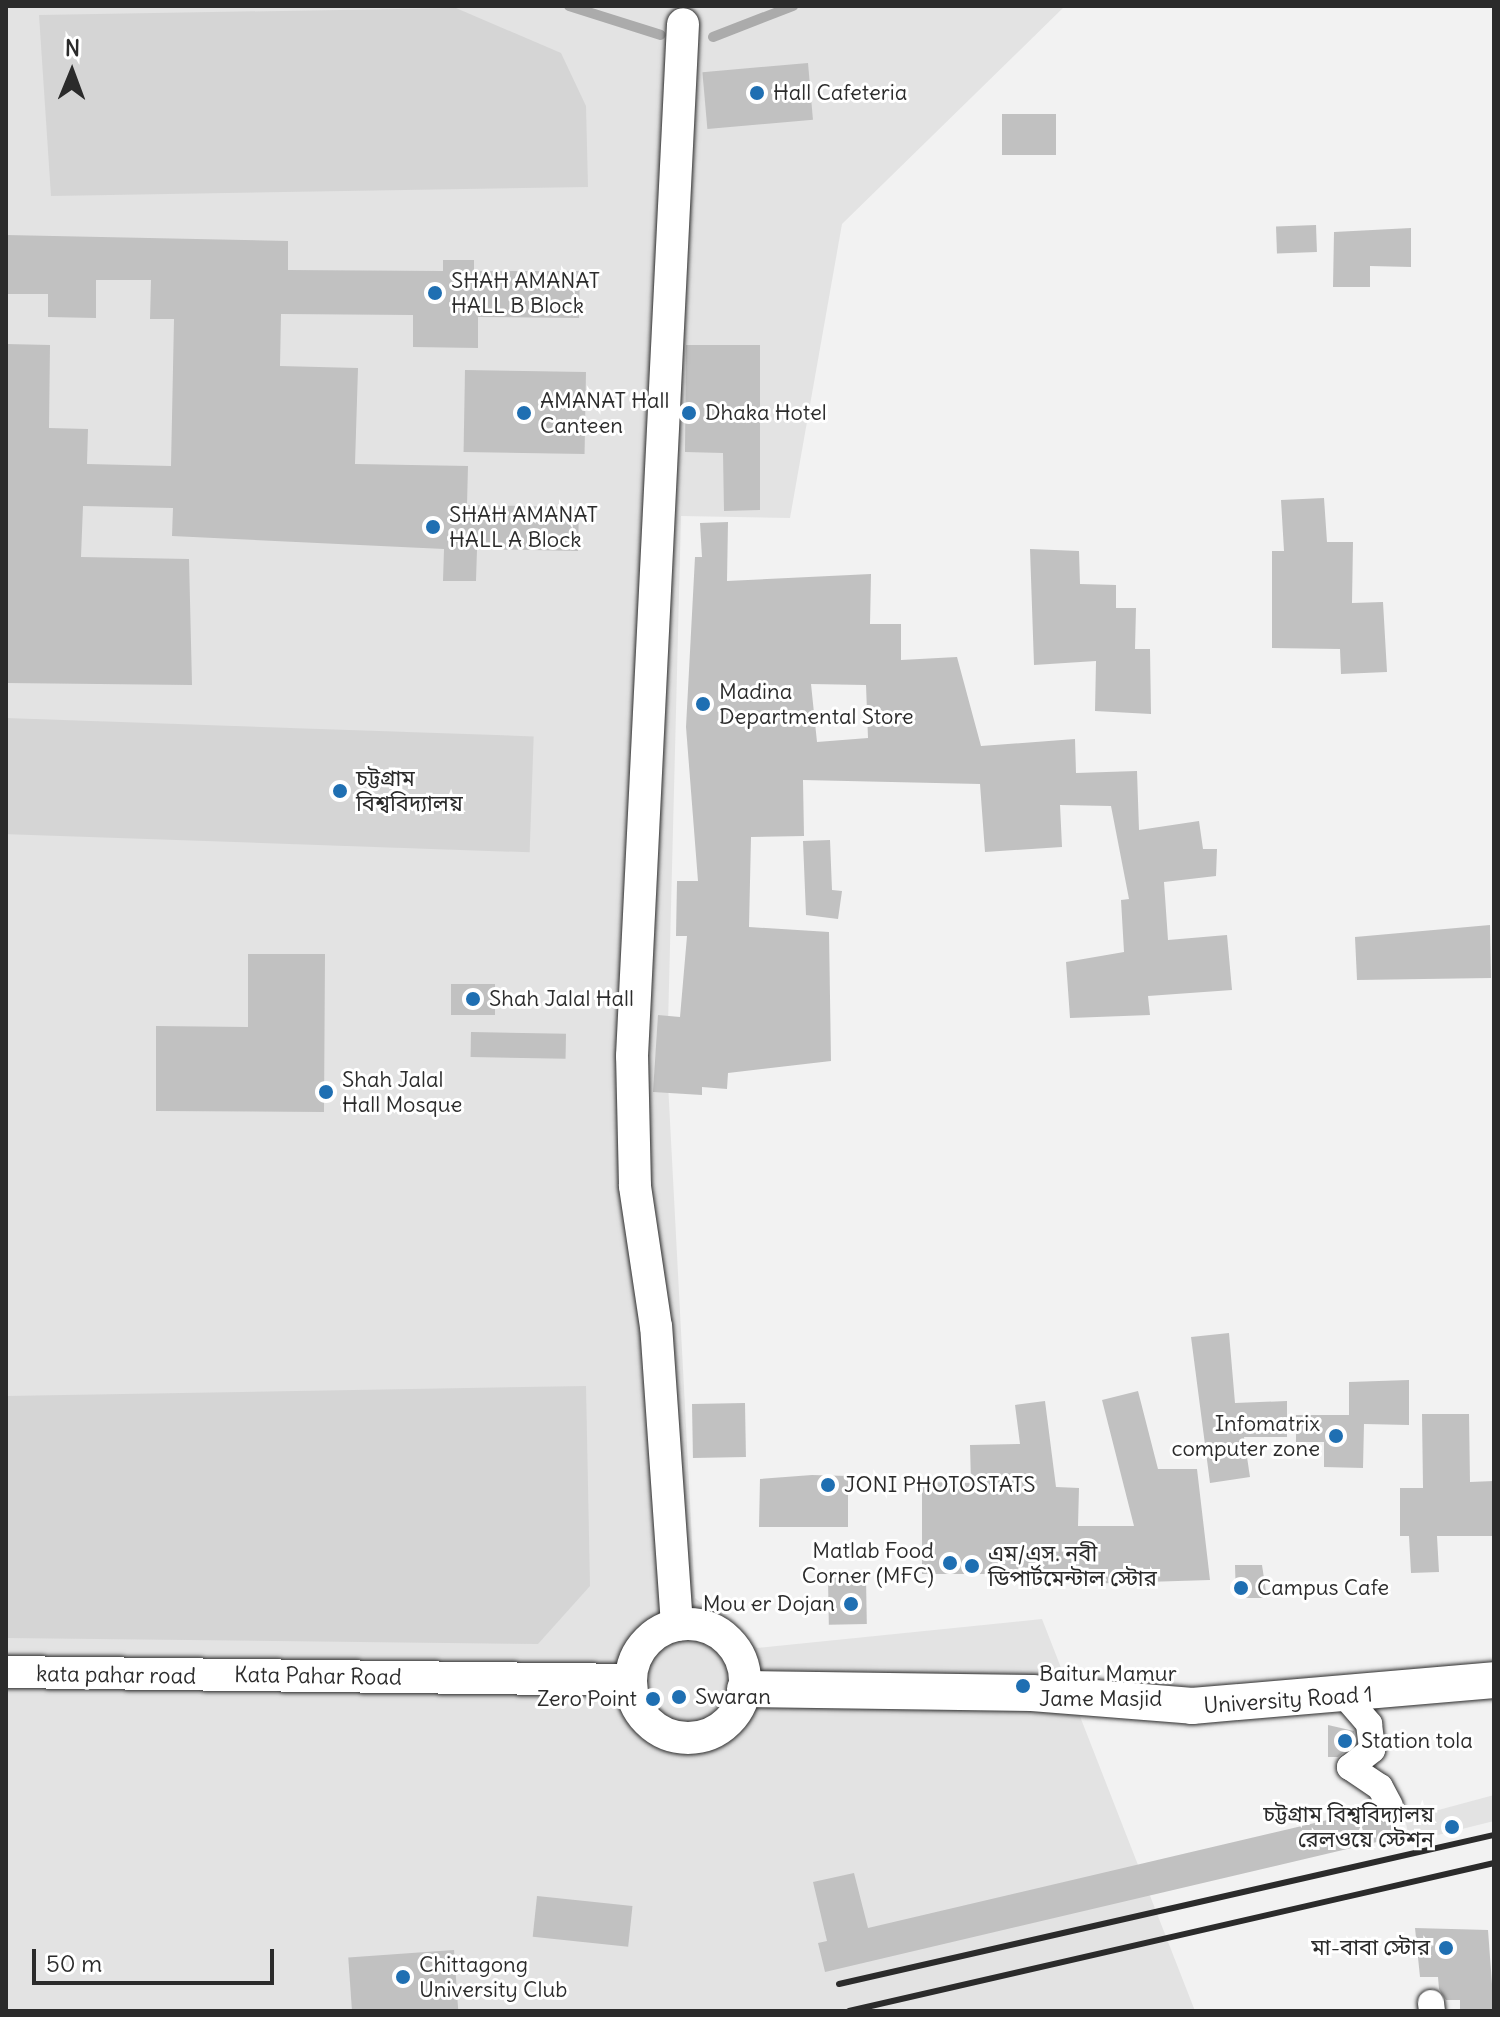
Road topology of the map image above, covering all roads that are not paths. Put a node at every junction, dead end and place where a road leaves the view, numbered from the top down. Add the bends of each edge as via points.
1 (683, 24) dead end
2 (677, 1625) junction
3 (6, 1673) edge
4 (630, 1680) junction
5 (1494, 1680) edge
6 (561, 1681) dead end
7 (745, 1689) junction
8 (1345, 1696) junction
9 (1390, 1806) dead end

1 - 2 street via 632,1056 635,1186 656,1327
2 - 4 street via 639,1651
2 - 7 street via 713,1628 728,1639 745,1670
3 - 4 street, Kata Pahar Road
3 - 6 street, kata pahar road
4 - 7 street via 641,1714 670,1735 688,1738 722,1727
5 - 8 main road, University Road 1
7 - 8 main road, University Road 1 via 1032,1693 1192,1706
8 - 9 street via 1369,1724 1372,1750 1350,1767 1380,1787

